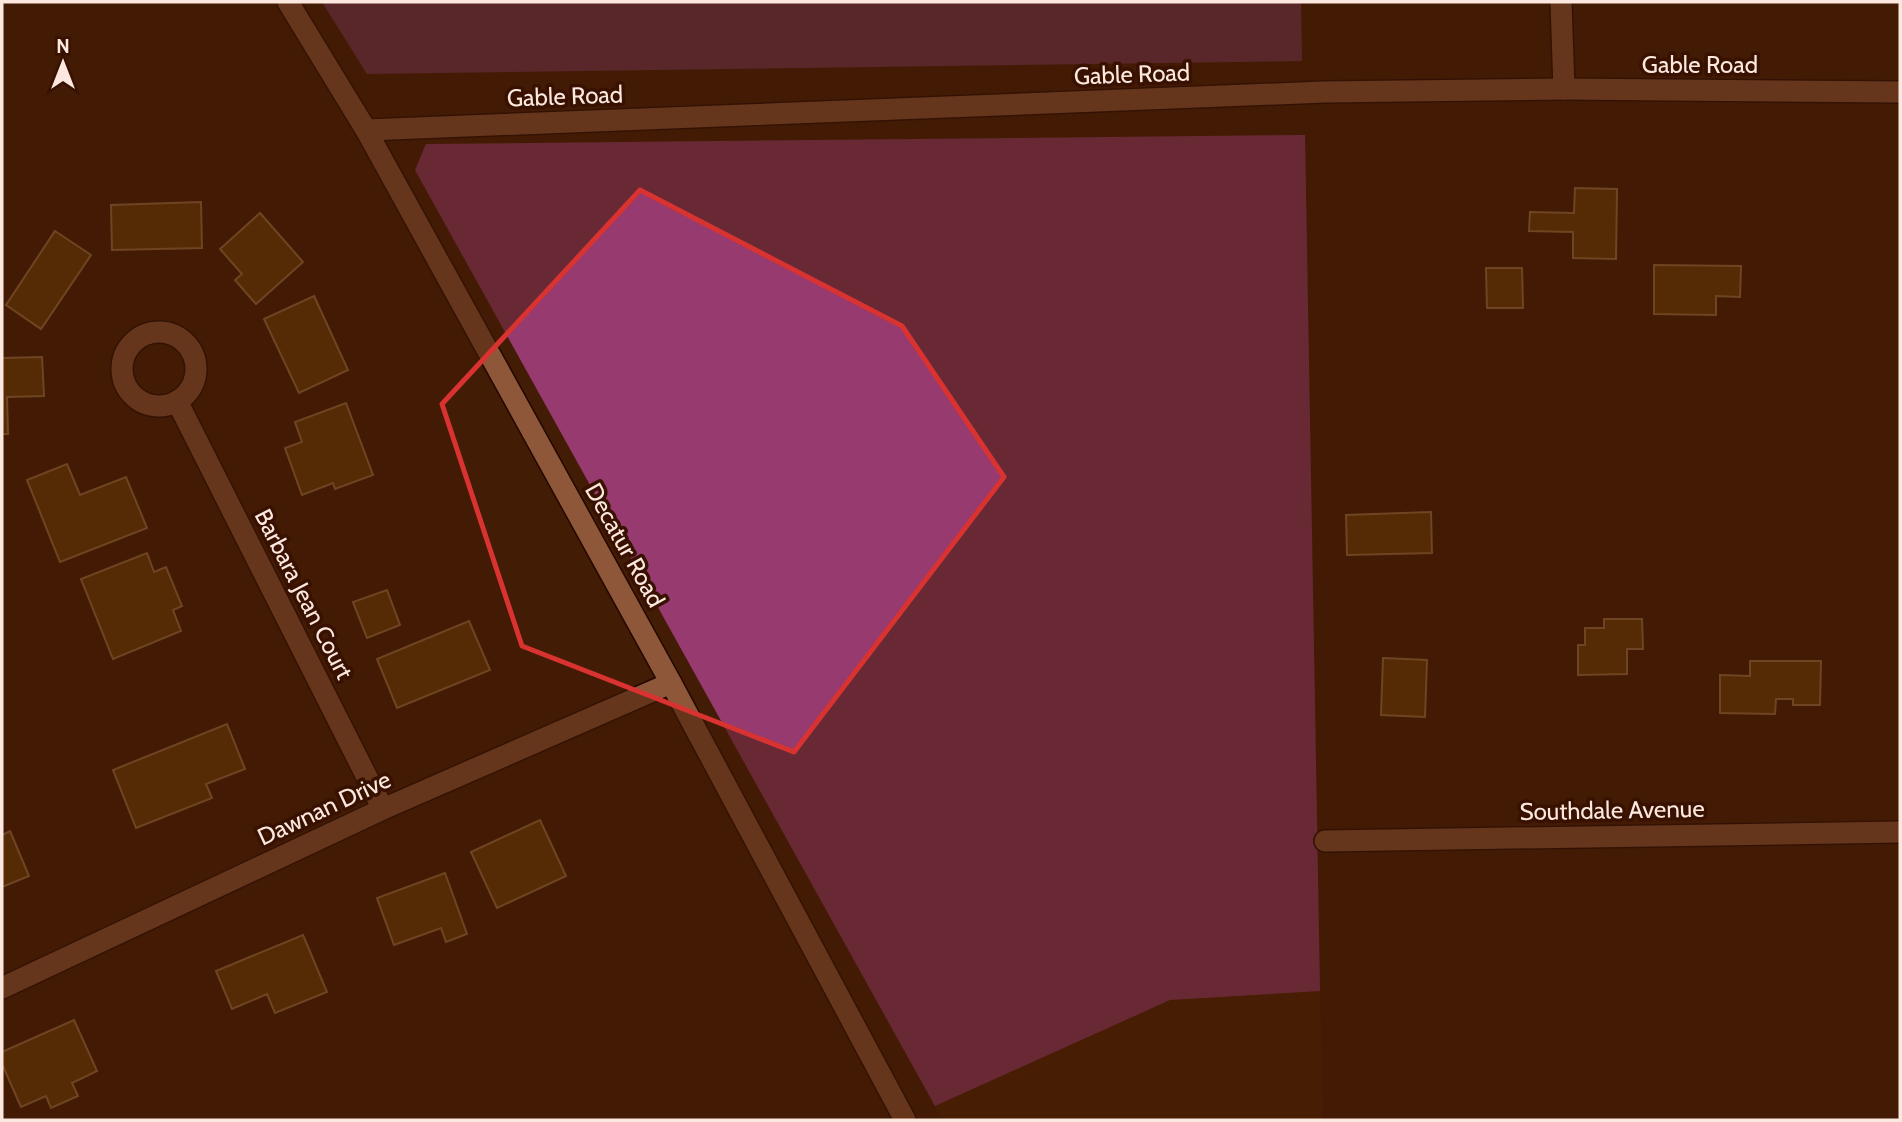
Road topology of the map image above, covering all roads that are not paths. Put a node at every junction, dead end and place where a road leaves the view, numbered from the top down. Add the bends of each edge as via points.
1 (288, 2) edge
2 (1561, 2) edge
3 (1564, 89) junction
4 (1900, 92) edge
5 (366, 130) junction
6 (177, 401) dead end
7 (671, 683) junction
8 (383, 809) junction
9 (1900, 832) edge
10 (1325, 841) dead end
11 (2, 988) edge
12 (905, 1120) edge

1 - 5 street, Decatur Road
2 - 3 street
3 - 4 street, Gable Road
3 - 5 street, Gable Road via 1324,92
5 - 7 street, Decatur Road
6 - 8 street, Barbara Jean Court
7 - 8 street, Dawnan Drive
7 - 12 street, Decatur Road
8 - 11 street, Dawnan Drive
9 - 10 street, Southdale Avenue

